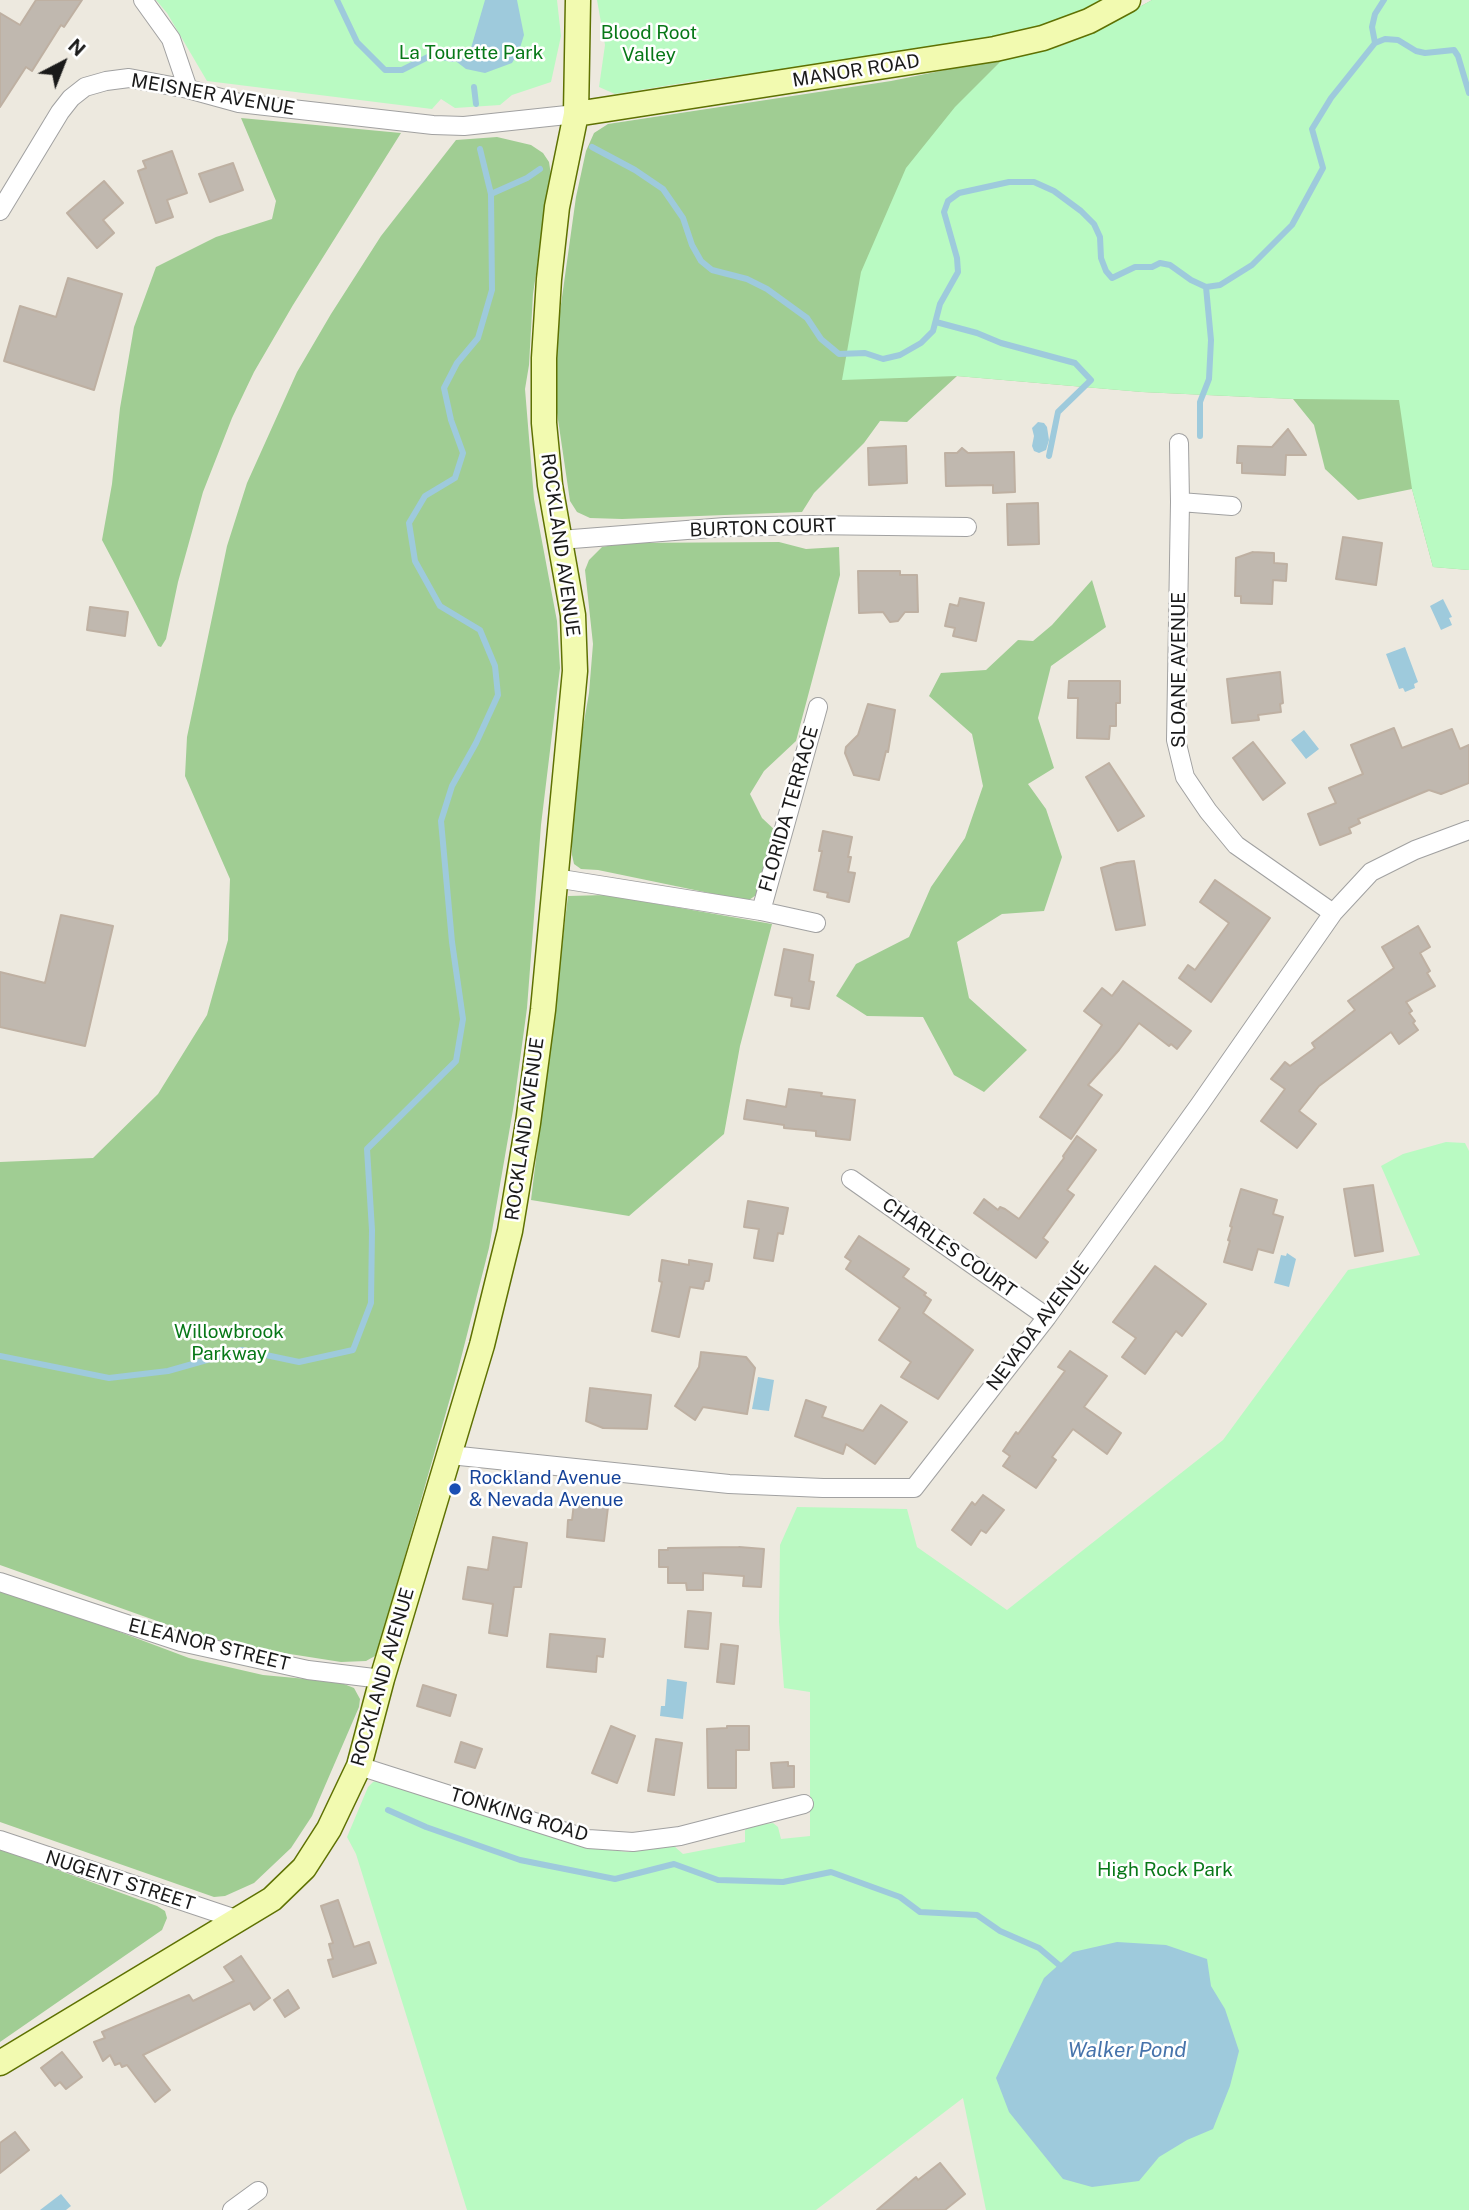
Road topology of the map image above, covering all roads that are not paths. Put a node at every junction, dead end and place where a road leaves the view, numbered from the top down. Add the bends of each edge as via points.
1 (143, 0) edge
2 (578, 0) edge
3 (1128, 0) edge
4 (188, 89) junction
5 (576, 114) junction
6 (0, 211) edge
7 (1179, 443) dead end
8 (1180, 502) junction
9 (1232, 506) dead end
10 (967, 527) dead end
11 (560, 540) junction
12 (818, 707) dead end
13 (1469, 830) edge
14 (555, 878) junction
15 (761, 911) junction
16 (1333, 913) junction
17 (816, 923) dead end
18 (851, 1179) dead end
19 (1047, 1317) junction
20 (450, 1455) junction
21 (0, 1581) edge
22 (382, 1679) junction
23 (359, 1766) junction
24 (804, 1804) dead end
25 (0, 1840) edge
26 (239, 1920) junction
27 (0, 2063) edge
28 (258, 2191) dead end
29 (232, 2210) edge

1 - 4 street via 171,39
2 - 5 street, ROCKLAND AVENUE
3 - 5 street, MANOR ROAD via 1043,38 995,49
4 - 5 street, MEISNER AVENUE via 239,103 433,125
4 - 6 street, MEISNER AVENUE via 129,78 85,87 60,111
5 - 11 street, ROCKLAND AVENUE via 556,214 544,358 544,423
7 - 8 street, SLOANE AVENUE
8 - 9 street
8 - 16 street, SLOANE AVENUE via 1176,740 1185,777 1236,845
10 - 11 street, BURTON COURT via 725,527
11 - 14 street, ROCKLAND AVENUE via 573,615 575,671
12 - 15 street, FLORIDA TERRACE
13 - 16 street, NEVADA AVENUE via 1371,872
14 - 15 street, FLORIDA TERRACE
14 - 20 street, ROCKLAND AVENUE via 543,1010 513,1218
15 - 17 street, FLORIDA TERRACE
16 - 19 street, NEVADA AVENUE
18 - 19 street, CHARLES COURT
19 - 20 street, NEVADA AVENUE via 914,1488 729,1484
20 - 22 street, ROCKLAND AVENUE
21 - 22 street, ELEANOR STREET via 181,1642 308,1670
22 - 23 street, ROCKLAND AVENUE
23 - 24 street, TONKING ROAD via 588,1839 633,1842 680,1836
23 - 26 street, ROCKLAND AVENUE via 304,1868 272,1899
25 - 26 street, NUGENT STREET
26 - 27 street, ROCKLAND AVENUE
28 - 29 street

